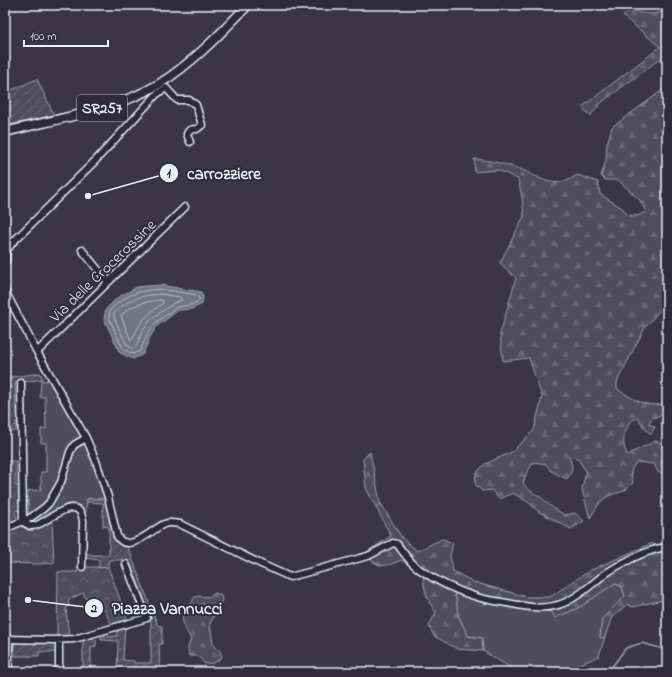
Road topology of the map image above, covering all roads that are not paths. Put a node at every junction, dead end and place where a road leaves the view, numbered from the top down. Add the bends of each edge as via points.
1 (248, 5) edge
2 (5, 132) edge
3 (190, 142) dead end
4 (185, 207) dead end
5 (13, 242) junction
6 (5, 246) edge
7 (82, 250) dead end
8 (5, 256) edge
9 (5, 261) edge
10 (108, 282) junction
11 (5, 291) edge
12 (37, 352) junction
13 (21, 383) dead end
14 (86, 438) junction
15 (23, 522) junction
16 (5, 528) edge
17 (667, 547) edge
18 (126, 564) dead end
19 (82, 567) dead end
20 (7, 639) edge
21 (59, 640) junction
22 (9, 672) edge
23 (59, 672) edge

1 - 2 main road, SR257 via 190,62 159,84 136,96 99,109
3 - 5 street via 188,131 198,129 202,125 196,105 189,100 177,100 166,88 157,94 96,160
4 - 10 street, Via delle Crocerossine
5 - 6 street
5 - 8 street
7 - 10 street
8 - 9 main road
10 - 12 street, Via delle Crocerossine
11 - 12 street
12 - 14 street
13 - 15 street
14 - 15 street via 74,445 70,452 62,482 49,503
14 - 17 street via 108,497 114,527 120,541 130,543 172,522 290,577 358,560 393,543 397,544 411,563 419,569 459,590 478,598 545,608 567,602 602,576 643,553
15 - 16 street
15 - 19 street via 30,526 38,525 60,511 71,508 78,510 83,521
18 - 21 street via 147,618 74,639
20 - 21 street
20 - 22 street
21 - 23 street

